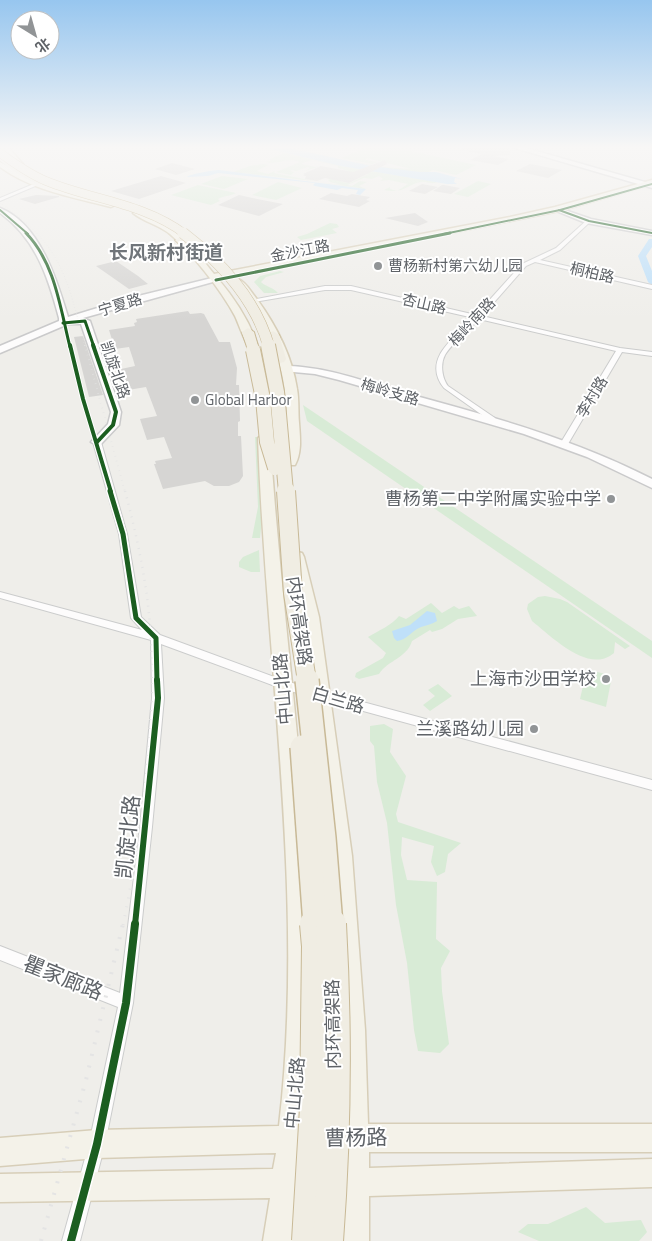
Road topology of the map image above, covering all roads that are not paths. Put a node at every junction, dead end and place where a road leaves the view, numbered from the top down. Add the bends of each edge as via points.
1 (108, 204) edge
2 (109, 204) edge
3 (113, 204) edge
4 (121, 204) edge
5 (123, 204) edge
6 (133, 204) edge
7 (576, 204) edge
8 (558, 209) junction
9 (0, 210) edge
10 (589, 221) junction
11 (652, 233) edge
12 (196, 255) junction
13 (534, 260) junction
14 (224, 274) junction
15 (652, 287) edge
16 (254, 300) junction
17 (478, 317) junction
18 (64, 321) junction
19 (248, 332) junction
20 (273, 336) junction
21 (0, 346) edge
22 (0, 350) edge
23 (620, 350) junction
24 (652, 354) edge
25 (283, 364) junction
26 (492, 420) junction
27 (97, 442) joint
28 (564, 444) junction
29 (282, 465) junction
30 (652, 484) edge
31 (288, 510) junction
32 (0, 595) edge
33 (156, 638) junction
34 (283, 685) junction
35 (319, 695) junction
36 (652, 785) edge
37 (0, 953) edge
38 (126, 1003) junction
39 (355, 1138) junction
40 (652, 1138) edge
41 (291, 1139) junction
42 (97, 1144) junction
43 (0, 1152) edge
44 (652, 1173) edge
45 (286, 1183) junction
46 (356, 1183) junction
47 (86, 1186) junction
48 (0, 1188) edge
49 (317, 1239) edge
50 (71, 1241) edge

1 - 12 highway, bridge via 146,218 180,240
2 - 12 main road, 中山北路 via 156,221 182,239
3 - 29 highway, 内环高架路, bridge via 143,214 171,229 209,264 241,301 258,338
4 - 31 highway, 内环高架路, bridge via 157,217 190,237 233,282 252,308 265,336 275,371
5 - 14 highway, bridge via 155,212 180,223 200,238
6 - 14 main road, 中山北路 via 175,220 194,236
7 - 8 main road, 金沙江路
8 - 10 street
8 - 14 main road, 金沙江路
9 - 18 street via 37,244 52,274
10 - 11 street
10 - 13 street, 梅岭南路 via 558,249
12 - 14 main road, 中山北路
13 - 15 street, 桐柏路
13 - 17 street, 梅岭南路 via 518,271
14 - 16 main road, 中山北路
14 - 18 street, 宁夏路
14 - 19 main road, 中山北路 via 233,303
16 - 17 street, 杏山路 via 319,288 351,288
16 - 20 main road, 中山北路
17 - 23 street, 杏山路
17 - 26 street, 梅岭南路 via 442,354 439,363 442,382 450,391
18 - 21 street, 宁夏路
18 - 22 street, 宁夏路
18 - 27 street, 凯旋北路 via 85,321 116,412 113,425
19 - 29 highway, bridge via 263,399 267,442
19 - 34 main road, 中山北路 via 258,366
20 - 25 highway
20 - 29 main road, 中山北路 via 279,366
23 - 24 street, 杏山路
23 - 28 street, 李村路
25 - 26 street, 梅岭支路
25 - 29 main road, 中山北路 via 292,390 295,451
25 - 31 highway, bridge via 288,390 292,460
26 - 28 street, 梅岭南路
27 - 33 street, 凯旋北路 via 123,534 136,618
28 - 30 street, 梅岭南路
29 - 35 main road, 中山北路 via 297,566 310,617
29 - 49 highway, 内环高架路, bridge via 283,594 298,697 317,946
31 - 49 highway, 内环高架路, bridge via 293,594 310,700 321,801 334,998 335,1103
32 - 33 street, 白兰路
33 - 34 street, 白兰路
33 - 38 street, 凯旋北路 via 158,698
34 - 35 street, 白兰路
34 - 41 main road, 中山北路 via 299,938 300,1036
35 - 36 street, 白兰路
35 - 39 main road, 中山北路 via 348,932
37 - 38 street, 瞿家廊路
38 - 42 street, 凯旋北路
39 - 40 main road, 曹杨路
39 - 41 main road, 曹杨路
39 - 46 main road, 中山北路
41 - 42 main road, 曹杨路
41 - 45 main road, 中山北路
42 - 43 main road, 曹杨路
42 - 47 street, 凯旋北路
44 - 46 main road
45 - 46 main road
45 - 47 main road
45 - 49 main road, 中山北路
46 - 49 main road, 中山北路
47 - 48 main road
47 - 50 street, 凯旋北路

